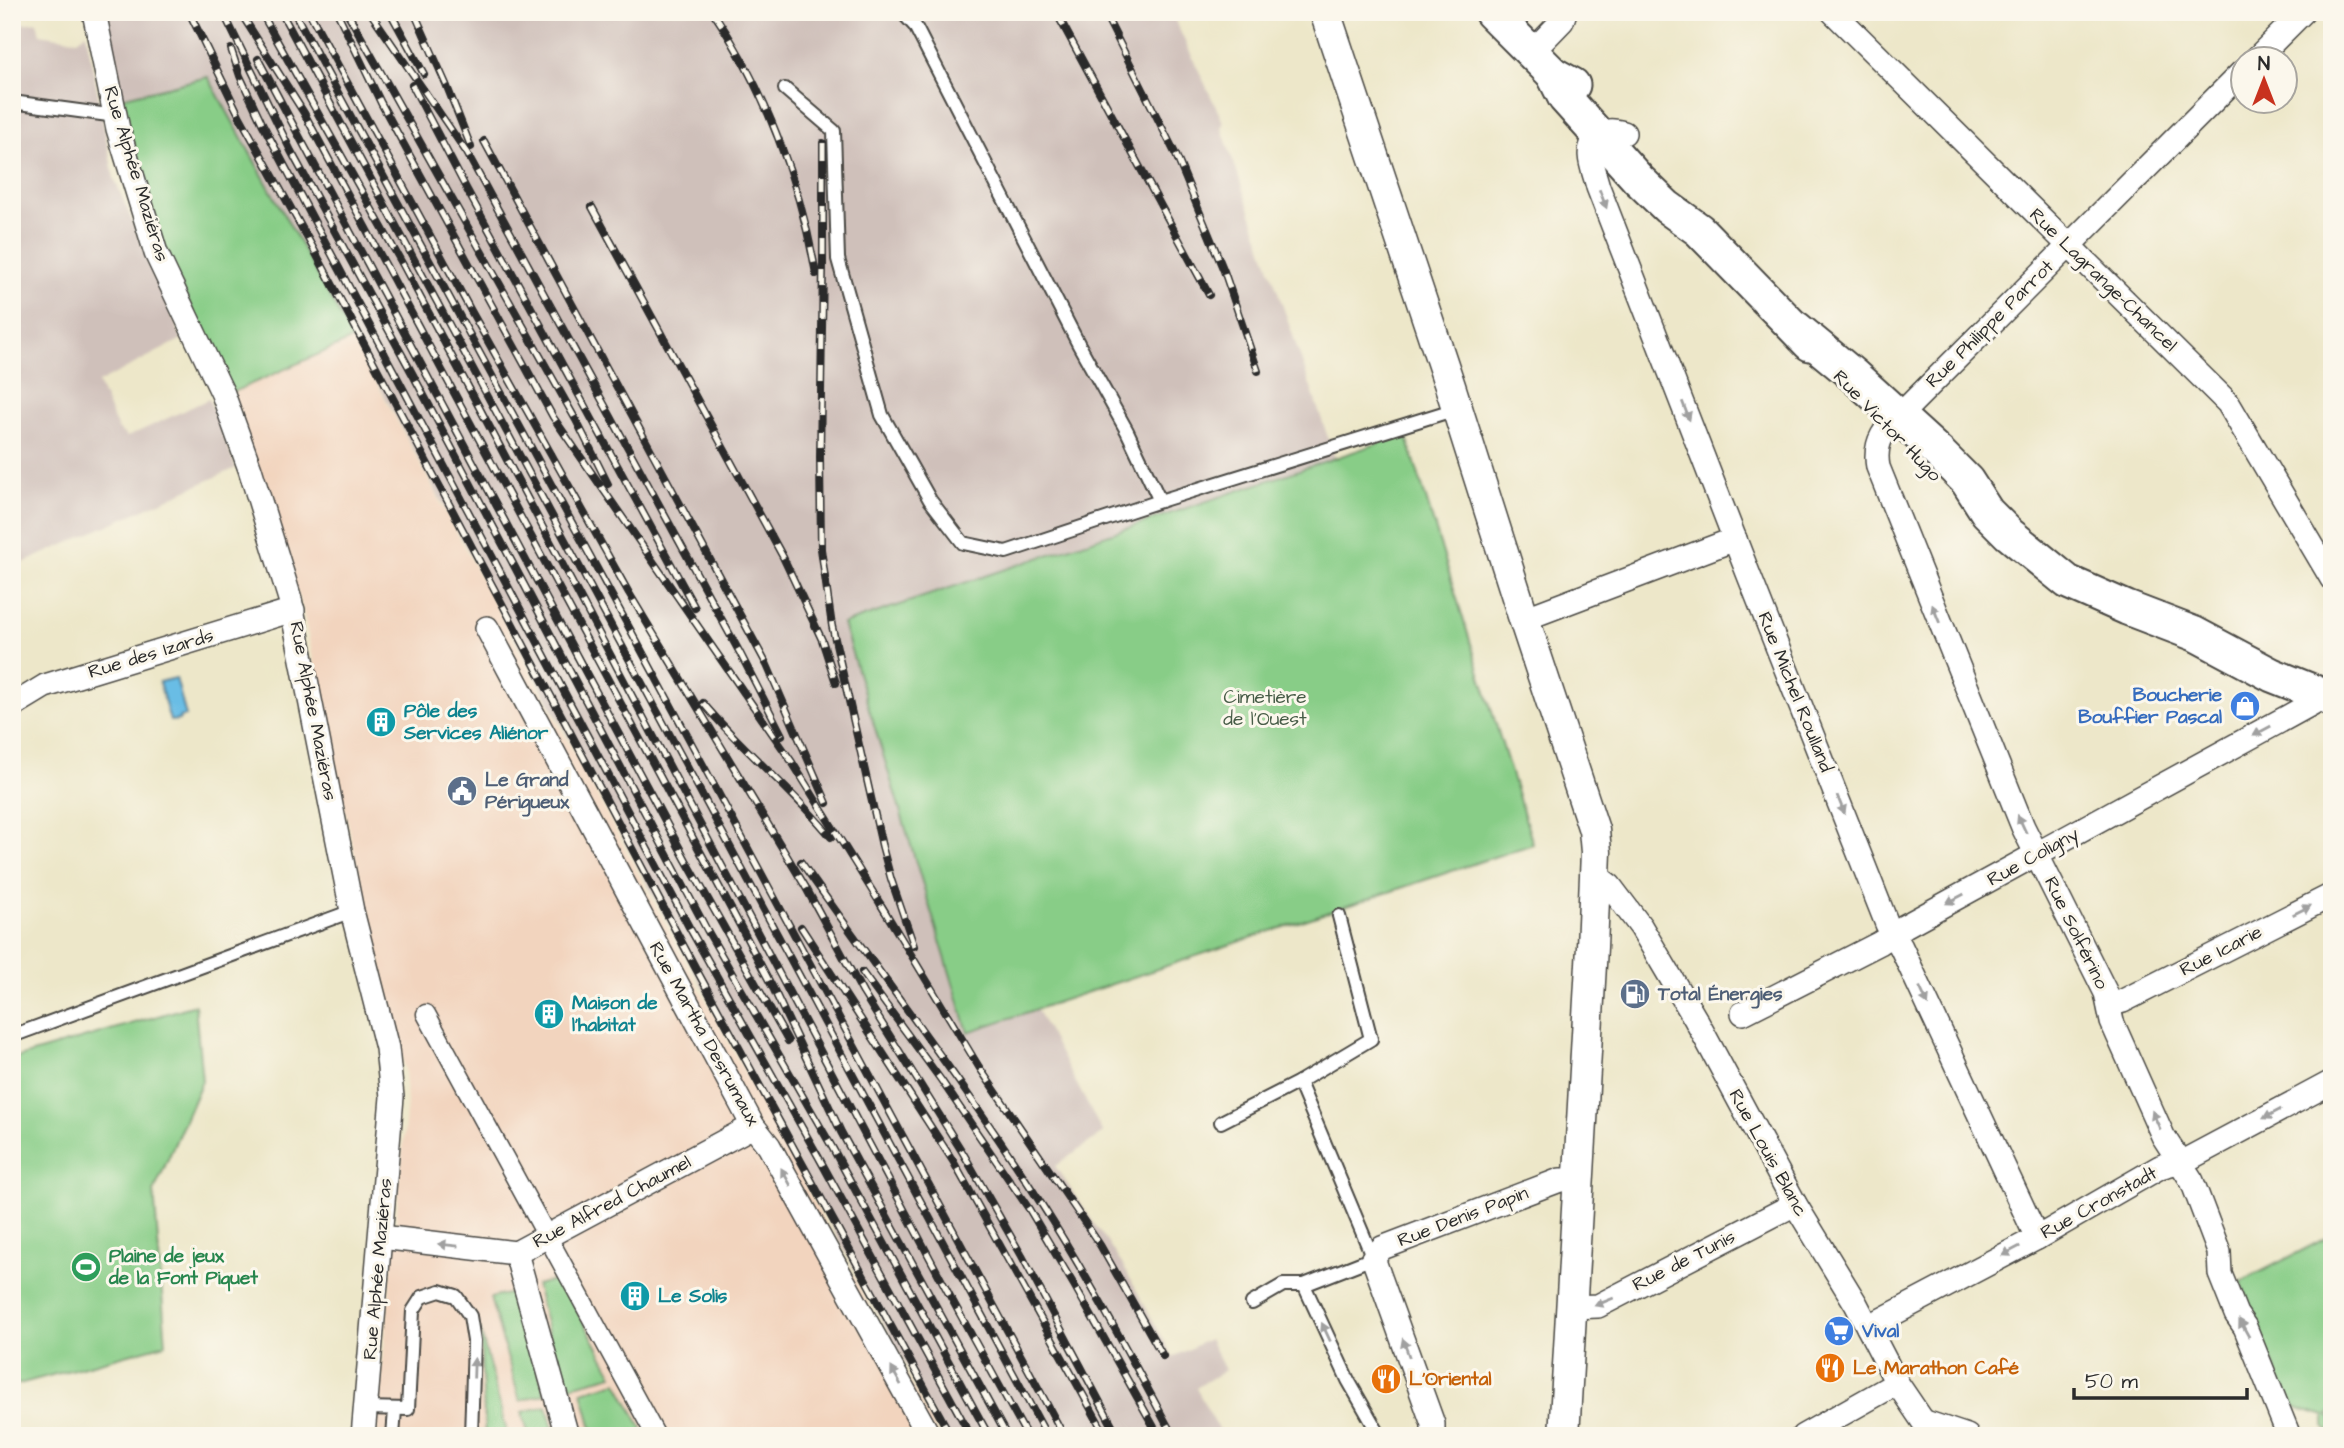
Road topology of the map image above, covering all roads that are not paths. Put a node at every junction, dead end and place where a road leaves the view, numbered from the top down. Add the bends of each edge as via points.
1 (94, 12) edge
2 (902, 12) edge
3 (1325, 12) edge
4 (1492, 12) edge
5 (1565, 12) edge
6 (1833, 12) edge
7 (2290, 17) edge
8 (2266, 46) edge
9 (1542, 63) junction
10 (2228, 86) edge
11 (785, 89) dead end
12 (12, 102) edge
13 (116, 116) junction
14 (1611, 135) junction
15 (2068, 246) junction
16 (1456, 409) junction
17 (1893, 422) junction
18 (1160, 501) junction
19 (1735, 539) junction
20 (2332, 579) edge
21 (293, 610) junction
22 (1524, 619) junction
23 (487, 628) dead end
24 (2328, 690) edge
25 (12, 706) edge
26 (2038, 855) junction
27 (1595, 879) junction
28 (2332, 895) edge
29 (352, 911) junction
30 (1339, 916) dead end
31 (1894, 934) junction
32 (2109, 1005) junction
33 (1743, 1013) dead end
34 (426, 1014) dead end
35 (12, 1036) edge
36 (1299, 1082) junction
37 (2332, 1082) edge
38 (1221, 1122) dead end
39 (753, 1126) junction
40 (2179, 1162) junction
41 (1577, 1180) junction
42 (1795, 1203) junction
43 (381, 1237) junction
44 (548, 1237) junction
45 (2037, 1237) junction
46 (516, 1253) junction
47 (1373, 1258) junction
48 (1304, 1285) junction
49 (1252, 1303) dead end
50 (1570, 1307) junction
51 (1868, 1327) junction
52 (1896, 1383) junction
53 (366, 1408) junction
54 (395, 1410) junction
55 (1929, 1429) edge
56 (363, 1436) edge
57 (393, 1436) edge
58 (471, 1436) edge
59 (567, 1436) edge
60 (656, 1436) edge
61 (929, 1436) edge
62 (1380, 1436) edge
63 (1433, 1436) edge
64 (1564, 1436) edge
65 (1803, 1436) edge
66 (1967, 1436) edge
67 (2289, 1436) edge

1 - 13 street, Rue Alphée Maziéras
2 - 18 lane via 915,26
3 - 16 street
4 - 9 main road, Rue Victor Hugo
5 - 9 street
6 - 15 street, Rue Lagrange-Chancel
7 - 8 street
9 - 14 main road, Rue Victor Hugo via 1565,98
10 - 15 street, Rue Philippe Parrot
11 - 18 lane via 834,131 838,259 882,415 930,499 963,543 1006,552
12 - 13 lane
13 - 21 street, Rue Alphée Maziéras via 156,253 223,394
14 - 17 main road, Rue Victor Hugo via 1667,207 1699,230 1845,385
14 -> 19 street, Rue Michel Roulland via 1591,144 1598,187
15 - 17 street, Rue Philippe Parrot
15 - 20 street, Rue Lagrange-Chancel via 2228,402
16 - 18 lane
16 - 22 street
17 - 24 main road, Rue Victor Hugo via 1953,493 1987,512 2068,582 2195,634 2256,647
26 -> 17 street, Rue Solférino via 1981,727 1878,467 1878,440
19 - 22 street
19 -> 31 street, Rue Michel Roulland
21 - 25 street, Rue des Izards via 45,686
21 - 29 street, Rue Alphée Maziéras
22 - 27 street via 1594,830
23 - 39 street, Rue Martha Desrumaux
24 -> 26 street, Rue Coligny via 2313,703
26 -> 31 street, Rue Coligny
26 - 32 street, Rue Solférino
27 - 41 street
27 - 42 street, Rue Louis Blanc via 1610,886 1641,927
32 -> 28 street, Rue Icarie
29 - 35 lane
29 - 43 street, Rue Alphée Maziéras via 387,1048 393,1097
30 - 36 lane via 1371,1039
31 - 33 street, Rue Coligny
31 -> 45 street, Rue Michel Roulland
40 -> 32 street, Rue Solférino via 2112,1021
34 - 44 street
36 - 38 lane
36 - 47 lane
37 -> 40 street, Rue Cronstadt
39 - 44 street, Rue Alfred Chaumel
61 -> 39 street, Rue Martha Desrumaux via 769,1146
40 - 45 street, Rue Cronstadt via 2160,1167
67 -> 40 street, Rue Solférino via 2220,1274 2219,1252 2192,1181
41 - 47 street, Rue Denis Papin via 1560,1180 1382,1248
41 - 50 street
42 -> 50 street, Rue de Tunis via 1598,1306
42 - 51 street, Rue Louis Blanc
46 -> 43 street, Rue Alfred Chaumel
43 - 53 street, Rue Alphée Maziéras
44 - 46 street, Rue Alfred Chaumel
44 - 60 street
45 -> 51 street, Rue Cronstadt
46 - 59 street
47 - 48 lane
63 -> 47 street via 1433,1424
48 - 49 lane via 1283,1285
62 -> 48 lane
50 - 64 street
51 - 52 street, Rue Louis Blanc
52 - 55 street, Rue Louis Blanc
52 - 65 street
53 - 54 lane
53 - 56 street, Rue Alphée Maziéras
54 - 57 lane
58 -> 54 lane via 474,1341 470,1316 456,1296 440,1291 422,1297 413,1311 408,1409
55 - 66 street

